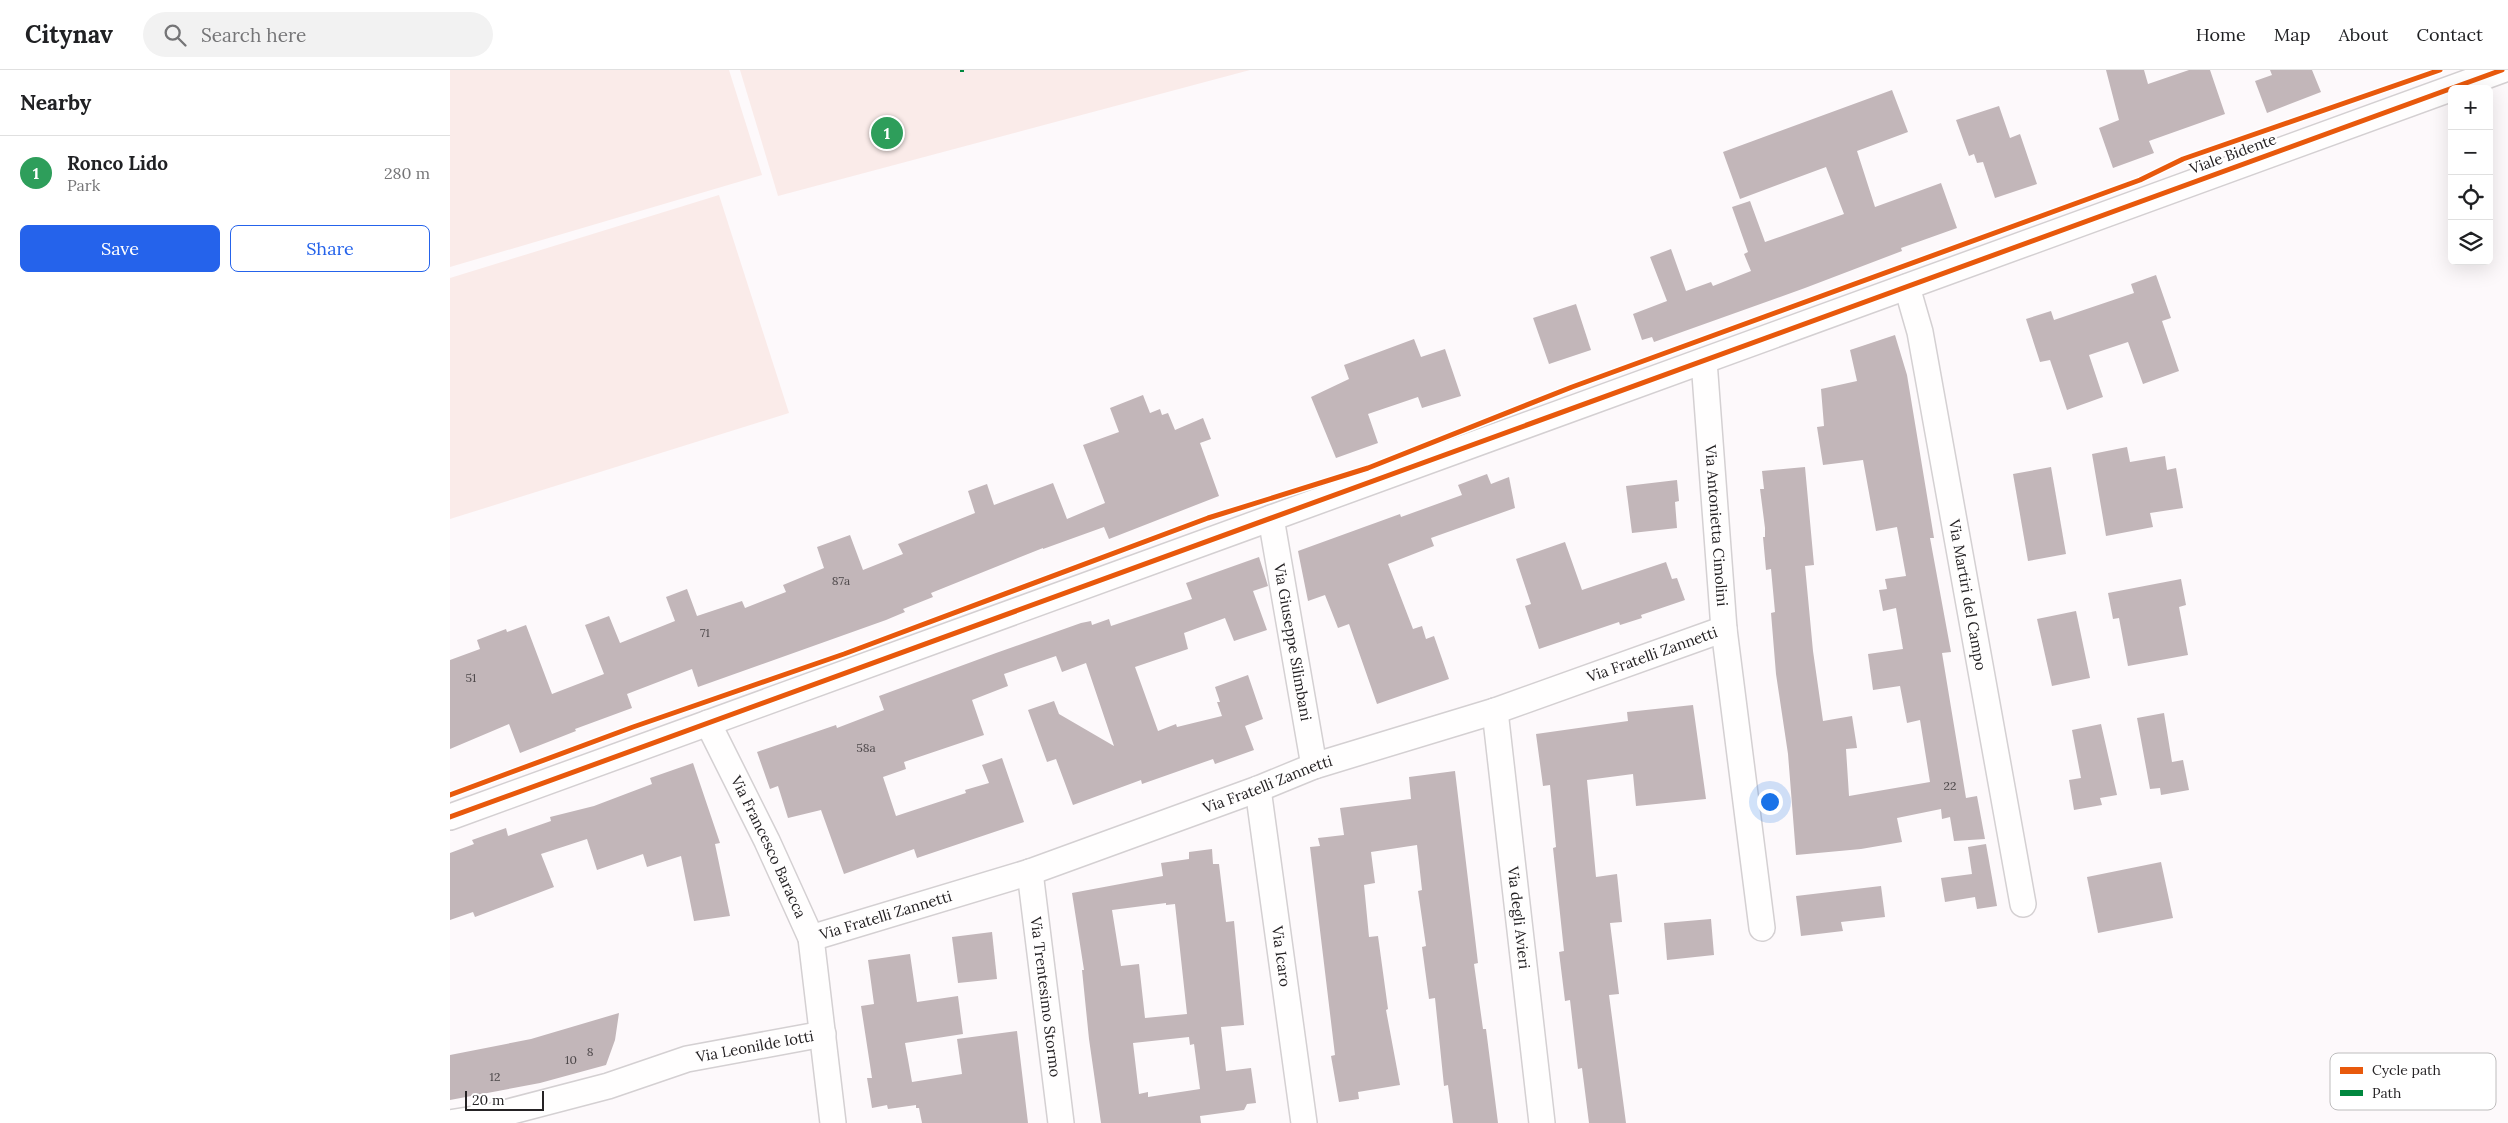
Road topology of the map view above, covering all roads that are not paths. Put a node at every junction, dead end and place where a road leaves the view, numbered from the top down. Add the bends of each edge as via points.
1 (2502, 70) edge
2 (1908, 287) junction
3 (1704, 361) junction
4 (1271, 518) junction
5 (1724, 629) junction
6 (1495, 711) junction
7 (708, 723) junction
8 (1314, 766) junction
9 (1258, 789) junction
10 (450, 817) edge
11 (1030, 872) junction
12 (2023, 904) dead end
13 (1762, 928) dead end
14 (811, 938) junction
15 (823, 1034) junction
16 (450, 1123) edge
17 (833, 1123) edge
18 (1061, 1123) edge
19 (1304, 1123) edge
20 (1542, 1123) edge

1 - 2 street, Viale Bidente
2 - 3 street, Viale Bidente
2 - 12 street, Via Martiri del Campo via 1920,332
3 - 4 street, Viale Bidente
3 - 5 street, Via Antonietta Cimolini
4 - 7 street, Viale Bidente
4 - 8 street, Via Giuseppe Silimbani
5 - 6 street, Via Fratelli Zannetti
5 - 13 street, Via Antonietta Cimolini
6 - 8 street, Via Fratelli Zannetti
6 - 20 street, Via degli Avieri
7 - 10 street, Viale Bidente
7 - 14 street, Via Francesco Baracca
8 - 9 street, Via Fratelli Zannetti
9 - 11 street, Via Fratelli Zannetti
9 - 19 street, Via Icaro
11 - 14 street, Via Fratelli Zannetti
11 - 18 street, Via Trentesimo Stormo
14 - 15 street, Via Francesco Baracca
15 - 16 street, Via Leonilde Iotti via 687,1058 608,1086 493,1116
15 - 17 street, Via Francesco Baracca

